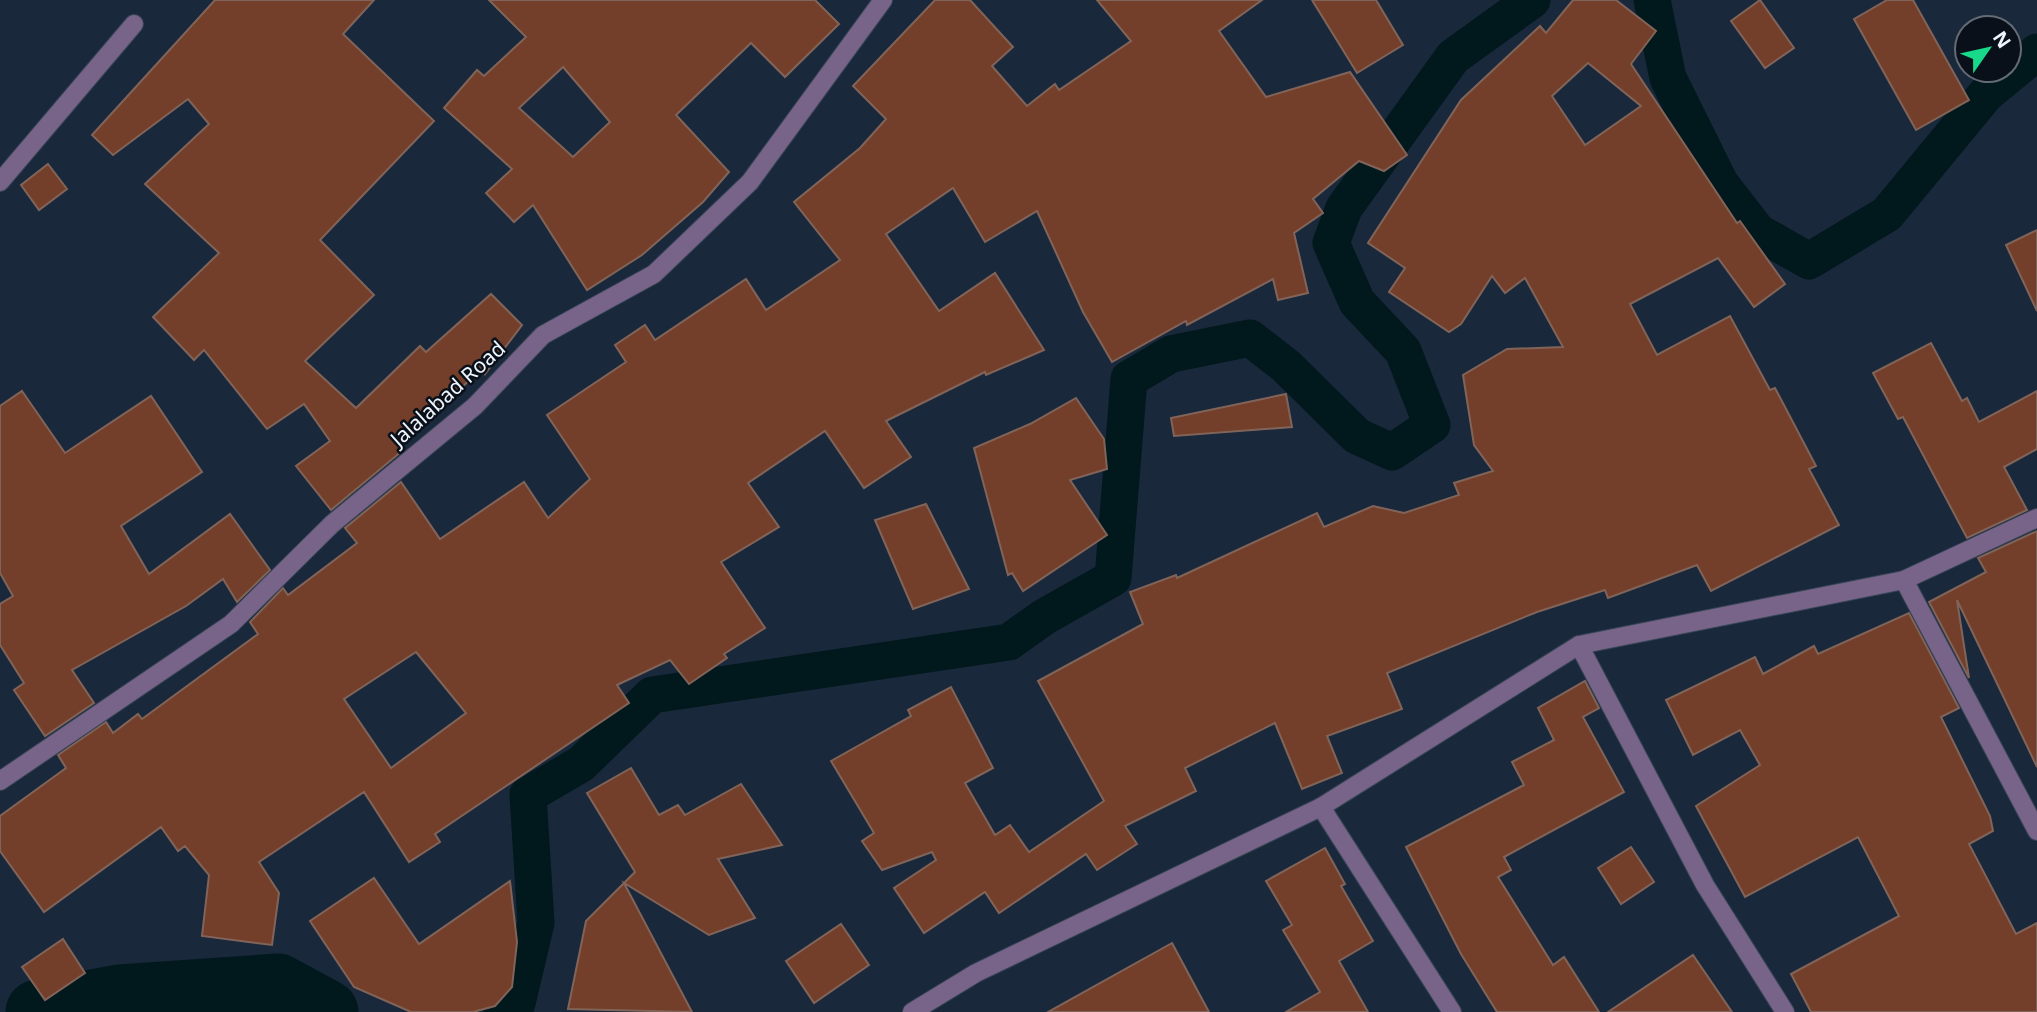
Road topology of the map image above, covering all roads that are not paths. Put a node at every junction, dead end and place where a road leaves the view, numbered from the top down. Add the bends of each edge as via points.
1 (883, 0) edge
2 (134, 24) dead end
3 (0, 182) edge
4 (2037, 518) edge
5 (1904, 580) junction
6 (1578, 645) junction
7 (0, 781) edge
8 (1321, 807) junction
9 (2037, 831) edge
10 (912, 1012) edge
11 (1452, 1012) edge
12 (1785, 1012) edge

1 - 7 street, Jalalabad Road via 750,182 654,274 544,335 475,406 332,524 231,624
2 - 3 street
4 - 5 street
5 - 6 street
5 - 9 street
6 - 8 street
6 - 12 street via 1704,885
8 - 10 street via 976,973
8 - 11 street

